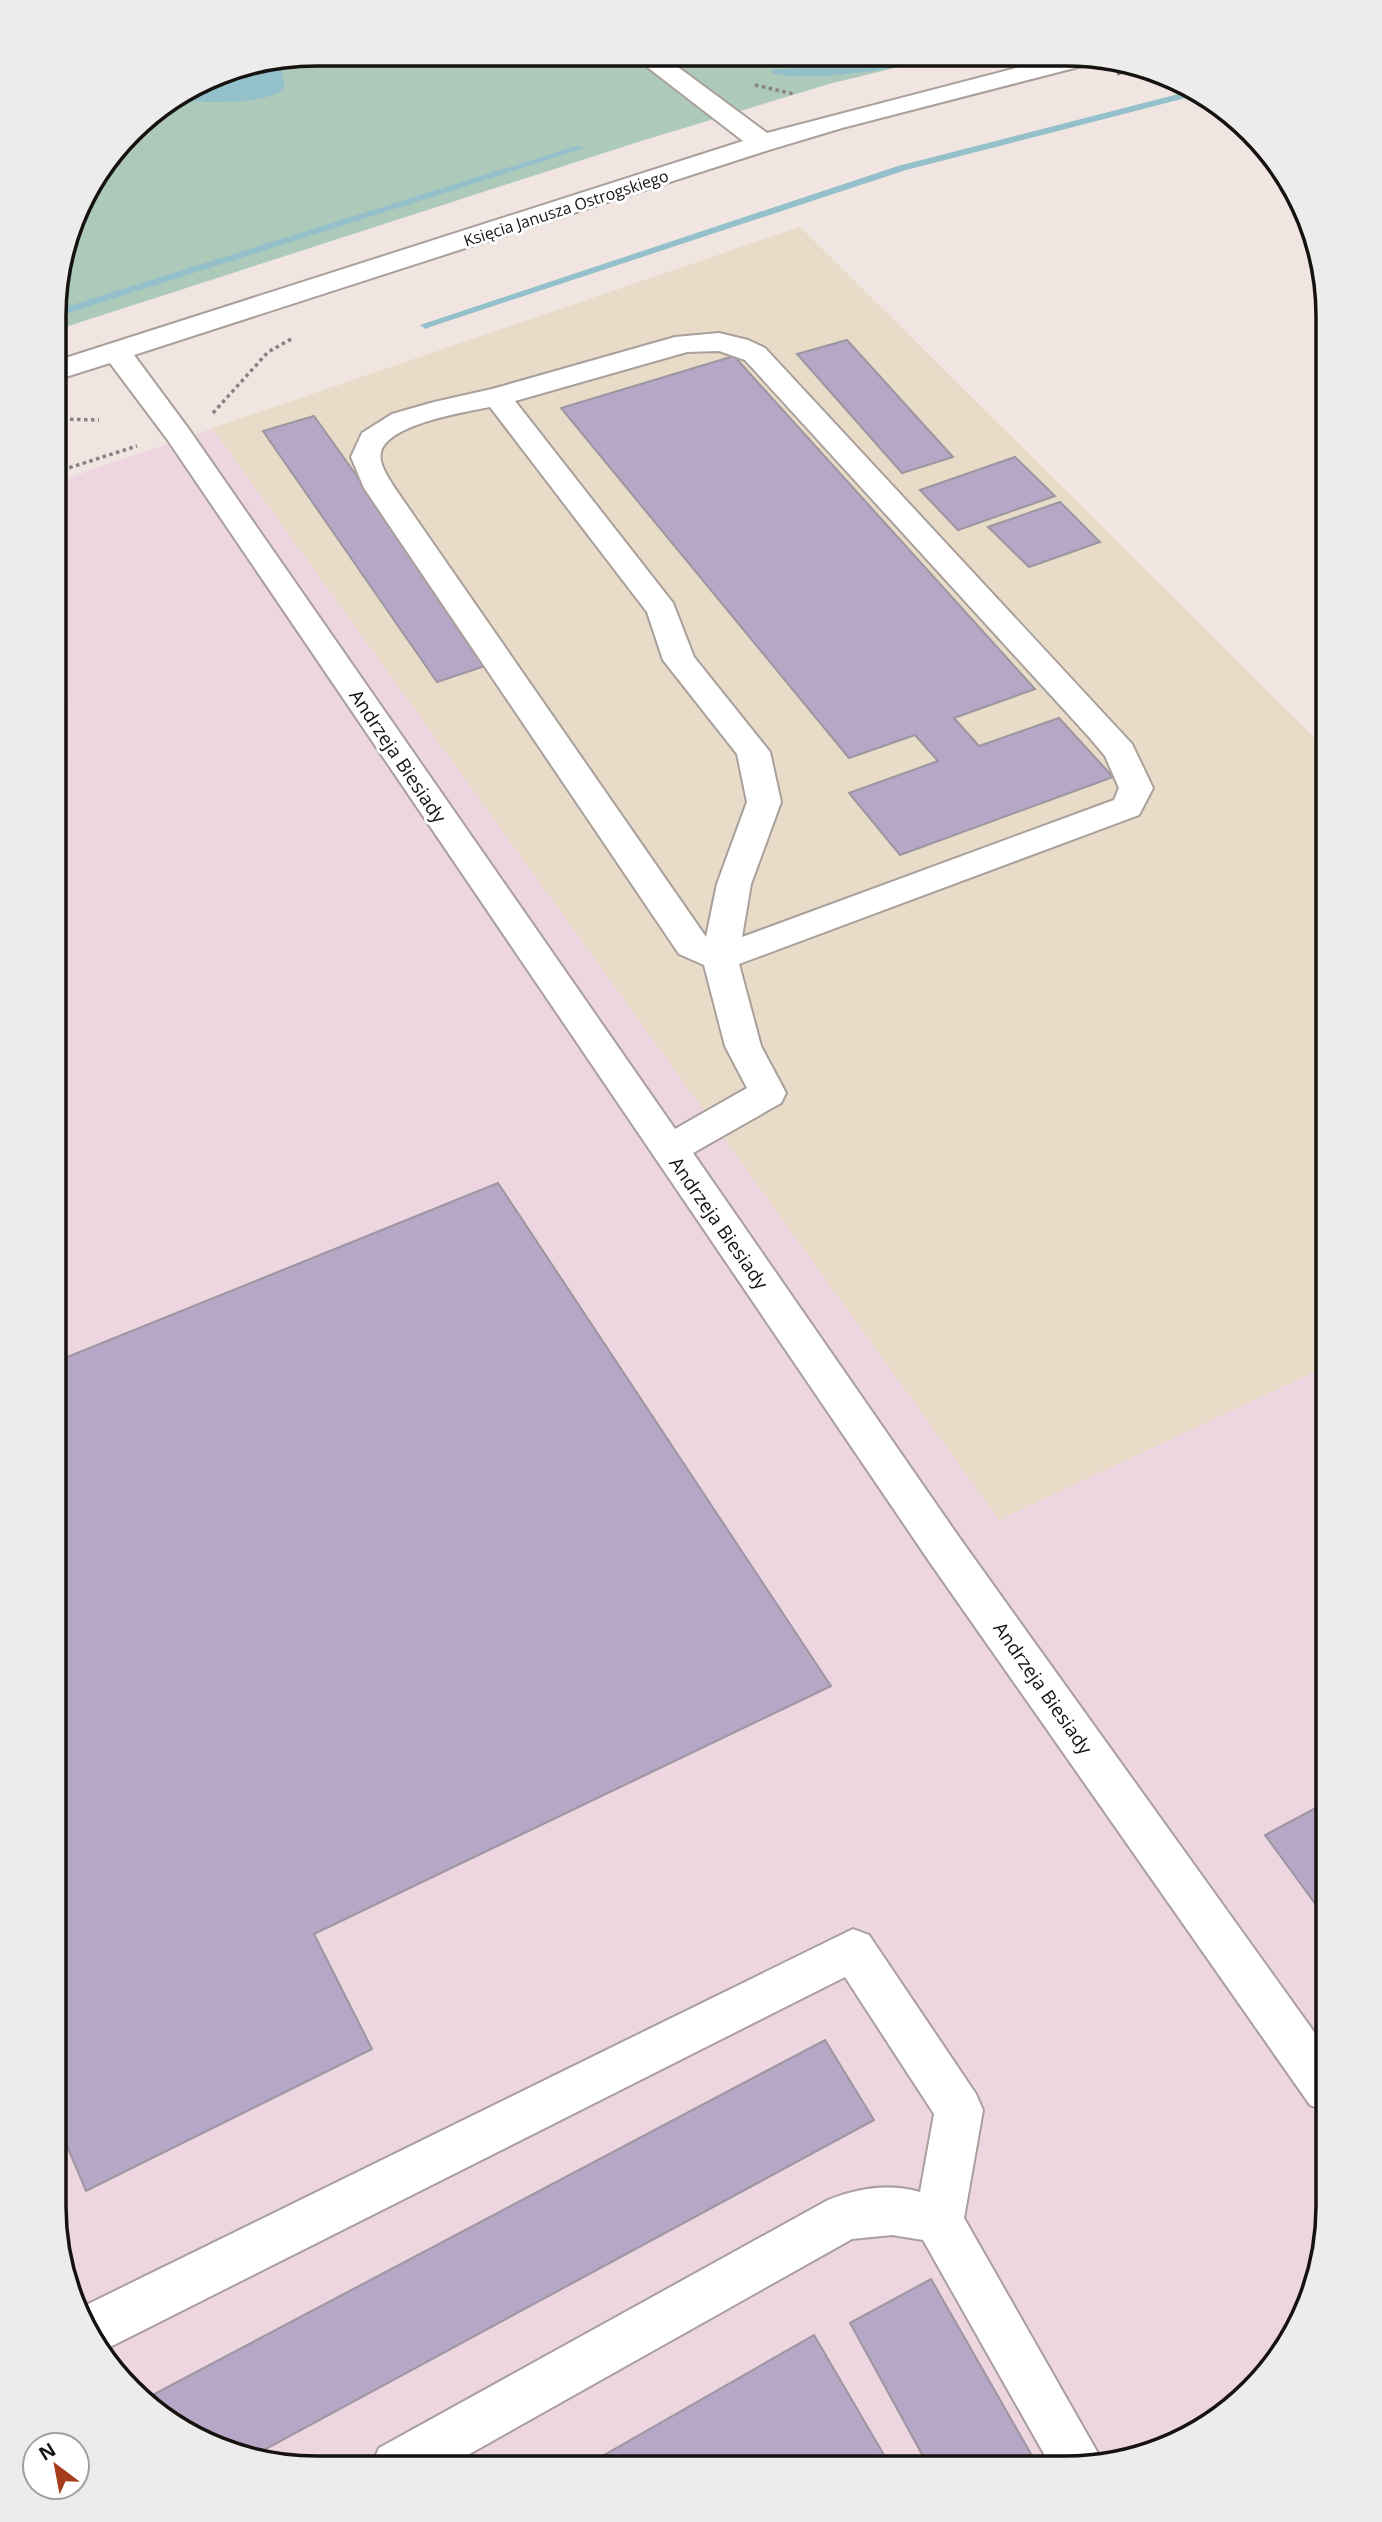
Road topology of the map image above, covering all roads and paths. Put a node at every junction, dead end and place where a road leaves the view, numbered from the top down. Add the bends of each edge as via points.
1 (1053, 66) edge
2 (660, 67) edge
3 (755, 85) dead end
4 (795, 94) dead end
5 (764, 144) junction
6 (117, 353) junction
7 (66, 368) edge
8 (497, 397) junction
9 (66, 419) edge
10 (99, 421) dead end
11 (125, 449) dead end
12 (66, 469) edge
13 (720, 958) junction
14 (668, 1150) junction
15 (1316, 2073) edge
16 (939, 2222) junction
17 (97, 2326) edge
18 (415, 2456) edge
19 (1073, 2456) edge

1 - 5 street, Księcia Janusza Ostrogskiego
2 - 5 street
3 - 4 path
5 - 6 street, Księcia Janusza Ostrogskiego
6 - 7 street, Księcia Janusza Ostrogskiego
6 - 14 street, Andrzeja Biesiady via 178,434
8 - 13 street via 662,610 679,660 753,752 764,802 734,884
8 - 13 street via 411,417 376,434 366,453 369,470 691,945
8 - 13 street via 685,343 719,342 755,354 1101,729 1129,770 1136,788 1127,807
9 - 10 path
11 - 12 path
13 - 14 street via 743,1046 768,1093
14 - 15 street, Andrzeja Biesiady
16 - 17 street via 959,2110 853,1950
16 - 18 street via 914,2212 881,2209 845,2217
16 - 19 street

